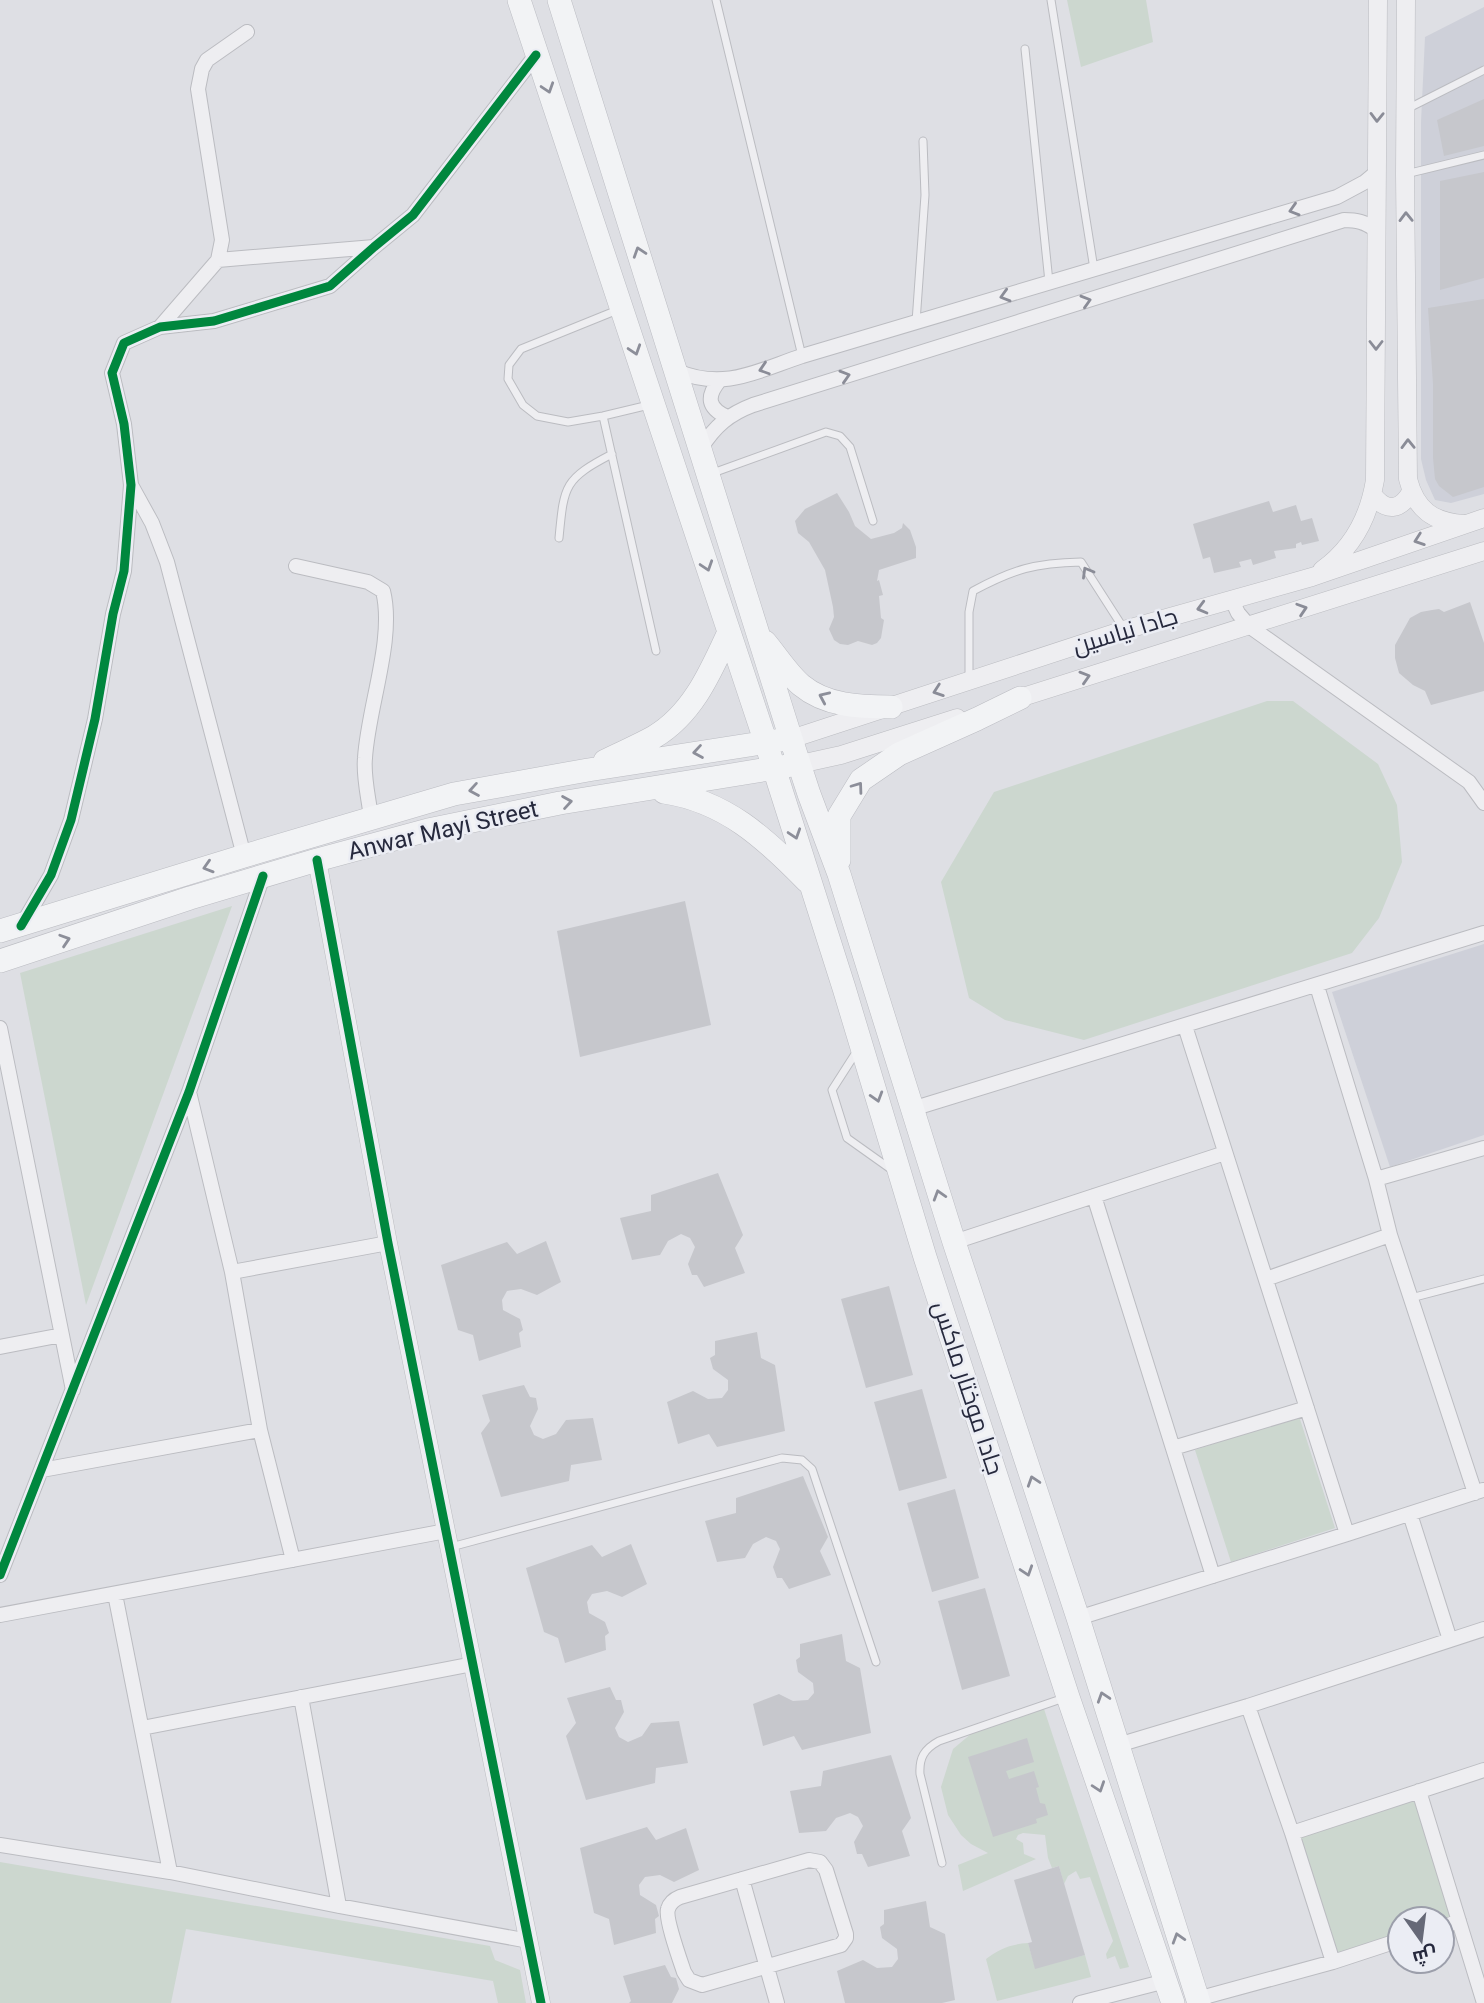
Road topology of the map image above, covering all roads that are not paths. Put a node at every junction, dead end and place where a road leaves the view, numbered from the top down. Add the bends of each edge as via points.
1 (519, 0) edge
2 (559, 0) edge
3 (716, 0) edge
4 (1051, 0) edge
5 (1378, 0) edge
6 (1406, 0) edge
7 (247, 32) dead end
8 (1026, 49) dead end
9 (536, 55) junction
10 (1484, 70) edge
11 (1378, 76) junction
12 (1406, 78) junction
13 (1405, 110) junction
14 (923, 141) dead end
15 (1484, 155) edge
16 (1377, 172) junction
17 (1405, 174) junction
18 (1337, 197) junction
19 (1344, 220) junction
20 (1376, 230) junction
21 (374, 247) junction
22 (218, 260) junction
23 (1094, 270) junction
24 (1049, 283) junction
25 (621, 308) junction
26 (916, 323) junction
27 (160, 327) junction
28 (802, 356) junction
29 (677, 371) junction
30 (719, 381) junction
31 (653, 404) junction
32 (603, 416) junction
33 (727, 417) junction
34 (701, 448) junction
35 (612, 454) junction
36 (709, 474) junction
37 (131, 485) junction
38 (1411, 492) junction
39 (1373, 495) junction
40 (873, 521) dead end
41 (1476, 522) edge
42 (559, 537) dead end
43 (1484, 551) edge
44 (296, 566) dead end
45 (1312, 577) junction
46 (1232, 600) junction
47 (1249, 626) junction
48 (1124, 630) junction
49 (729, 632) junction
50 (759, 634) junction
51 (656, 651) dead end
52 (969, 680) junction
53 (1020, 698) junction
54 (891, 707) junction
55 (791, 738) junction
56 (766, 743) junction
57 (800, 764) junction
58 (774, 769) junction
59 (588, 770) junction
60 (647, 790) junction
61 (1484, 803) edge
62 (371, 818) junction
63 (244, 856) junction
64 (317, 860) junction
65 (839, 874) junction
66 (263, 876) junction
67 (811, 886) junction
68 (10, 929) edge
69 (1484, 933) edge
70 (0, 961) edge
71 (1317, 986) junction
72 (1185, 1026) junction
73 (0, 1028) edge
74 (861, 1044) junction
75 (189, 1092) junction
76 (912, 1109) junction
77 (1484, 1148) edge
78 (1225, 1153) junction
79 (901, 1176) junction
80 (1376, 1179) junction
81 (1094, 1196) junction
82 (1390, 1235) junction
83 (954, 1242) junction
84 (388, 1243) junction
85 (232, 1272) junction
86 (1265, 1279) junction
87 (1484, 1279) edge
88 (1411, 1298) junction
89 (62, 1335) junction
90 (0, 1347) edge
91 (73, 1390) junction
92 (1307, 1408) junction
93 (260, 1430) junction
94 (1173, 1448) junction
95 (42, 1470) junction
96 (1479, 1491) edge
97 (1410, 1514) junction
98 (1347, 1534) junction
99 (448, 1539) junction
100 (293, 1560) junction
101 (0, 1575) edge
102 (1213, 1576) junction
103 (115, 1594) junction
104 (0, 1615) edge
105 (1078, 1618) junction
106 (1484, 1629) edge
107 (1450, 1640) junction
108 (876, 1662) dead end
109 (473, 1664) junction
110 (301, 1697) junction
111 (1068, 1697) junction
112 (1248, 1706) junction
113 (142, 1728) junction
114 (1118, 1745) junction
115 (1484, 1770) edge
116 (1419, 1791) junction
117 (1292, 1833) junction
118 (0, 1845) edge
119 (942, 1863) dead end
120 (170, 1872) junction
121 (742, 1879) junction
122 (339, 1906) junction
123 (1459, 1921) junction
124 (1456, 1922) edge
125 (529, 1941) junction
126 (1386, 1945) edge
127 (1333, 1962) junction
128 (767, 1966) junction
129 (1169, 1992) edge
130 (1198, 2001) edge
131 (541, 2003) edge
132 (777, 2003) edge
133 (1080, 2003) edge
134 (1484, 2003) edge

1 - 9 main road, جادا موختار ماكس
29 -> 2 main road
3 - 28 lane
4 - 23 lane
5 - 11 street
6 - 12 street
7 - 22 street via 207,60 198,89 222,240
8 - 24 lane
9 - 21 street via 413,215
9 -> 25 main road, جادا موختار ماكس
10 - 13 lane
11 - 12 street
11 -> 16 street
12 - 13 street
13 - 17 street
14 - 26 lane via 925,195
15 - 17 lane
16 - 18 street
16 - 20 street
38 -> 17 street
18 - 19 street via 1346,207
18 -> 23 street
19 - 20 street via 1367,223
33 -> 19 street via 753,405
20 -> 39 street
21 - 22 street
21 - 27 street via 330,286 215,321
22 - 27 street
23 - 24 street
24 -> 26 street
25 -> 31 main road, جادا موختار ماكس
25 - 32 lane via 521,349 509,365 508,379 523,405 537,416 568,422
26 - 28 street
27 - 37 street via 124,343 112,373
28 -> 30 street
29 - 30 street
29 - 34 main road
30 - 33 street via 710,401 716,412
31 - 32 lane
31 -> 49 main road, جادا موختار ماكس
32 - 35 lane
33 - 34 street
34 - 36 main road
35 - 42 lane via 574,478 563,496
35 - 51 lane
36 - 40 lane via 825,432 840,436 850,447
36 - 50 main road
37 - 63 street via 167,562
37 - 68 street via 124,571 71,820 51,874
38 - 39 street via 1399,506 1388,507
38 - 41 street via 1424,511 1444,523
39 - 45 street via 1351,542
41 -> 45 street, جادا نیاسین
47 -> 43 street, جادا نیاسین
44 - 62 street via 368,582 383,591 385,632 364,760
45 - 46 street, جادا نیاسین
46 - 47 street
46 -> 48 street, جادا نیاسین
53 -> 47 street, جادا نیاسین
47 - 61 street via 1469,782
48 - 52 street, جادا نیاسین
48 -> 52 lane via 1081,562 1051,563 1004,574 973,591
49 - 56 main road, جادا موختار ماكس
49 - 59 main road via 701,689 679,717 655,736
54 -> 50 main road via 829,701 801,685
50 - 55 main road
52 -> 54 street, جادا نیاسین
53 - 57 street, جادا نیاسین
65 -> 53 main road via 839,816 861,780 899,754
54 - 55 street, جادا نیاسین
55 - 56 main road, جادا نیاسین
55 - 57 main road
56 - 58 main road, جادا موختار ماكس
56 -> 59 main road, Anwar Mayi Street
57 - 58 main road, Anwar Mayi Street
57 - 65 main road
58 - 60 main road, Anwar Mayi Street
58 -> 67 main road, جادا موختار ماكس
59 -> 62 main road, Anwar Mayi Street via 454,794
64 -> 60 main road, Anwar Mayi Street via 428,830
60 - 67 main road via 687,796 739,820 774,847
62 - 63 main road, Anwar Mayi Street
63 -> 68 main road, Anwar Mayi Street
64 - 66 main road, Anwar Mayi Street
64 - 84 street
65 - 76 main road
70 -> 66 main road, Anwar Mayi Street
66 - 75 street
67 - 74 main road, جادا موختار ماكس
69 - 71 street
71 - 72 street
71 - 80 street
72 - 76 street
72 - 78 street
73 - 89 street
74 -> 79 main road, جادا موختار ماكس
74 - 79 lane via 832,1090 847,1138
75 - 85 street
75 - 91 street
83 -> 76 main road
77 - 80 street
78 - 81 street
78 - 86 street
79 -> 111 main road, جادا موختار ماكس
80 - 82 street
81 - 83 street
81 - 94 street
82 - 86 street
82 - 88 street
105 -> 83 main road
84 - 85 street
84 - 99 street
85 - 93 street
86 - 92 street
87 - 88 lane
88 - 96 street
89 - 90 street
89 - 91 street
91 - 95 street
92 - 94 street
92 - 98 street
93 - 95 street
93 - 100 street
94 - 102 street
95 - 101 street
96 - 97 street
97 - 98 street
97 - 107 street
98 - 102 street
99 - 100 street
99 - 108 lane via 782,1458 802,1460 812,1469
99 - 109 street
100 - 103 street
102 - 105 street
103 - 104 street
103 - 113 street
114 -> 105 main road
106 - 107 street
107 - 112 street
109 - 110 street
109 - 125 street
110 - 113 street
110 - 122 street
111 - 119 lane via 939,1741 922,1754 920,1774
111 -> 129 main road, جادا موختار ماكس
112 - 114 street
112 - 117 street
113 - 120 street
130 -> 114 main road
115 - 116 street
116 - 117 street
116 - 123 street
117 - 127 street
118 - 120 street
120 - 122 street
121 - 128 street
121 - 128 street via 676,1899 667,1916 684,1972 692,1983 702,1985
121 - 128 street via 809,1860 820,1862 846,1934 838,1947
122 - 125 street
123 - 124 street
123 - 134 street
125 - 131 street
126 - 127 street
127 - 130 street
128 - 132 street
129 - 133 street

